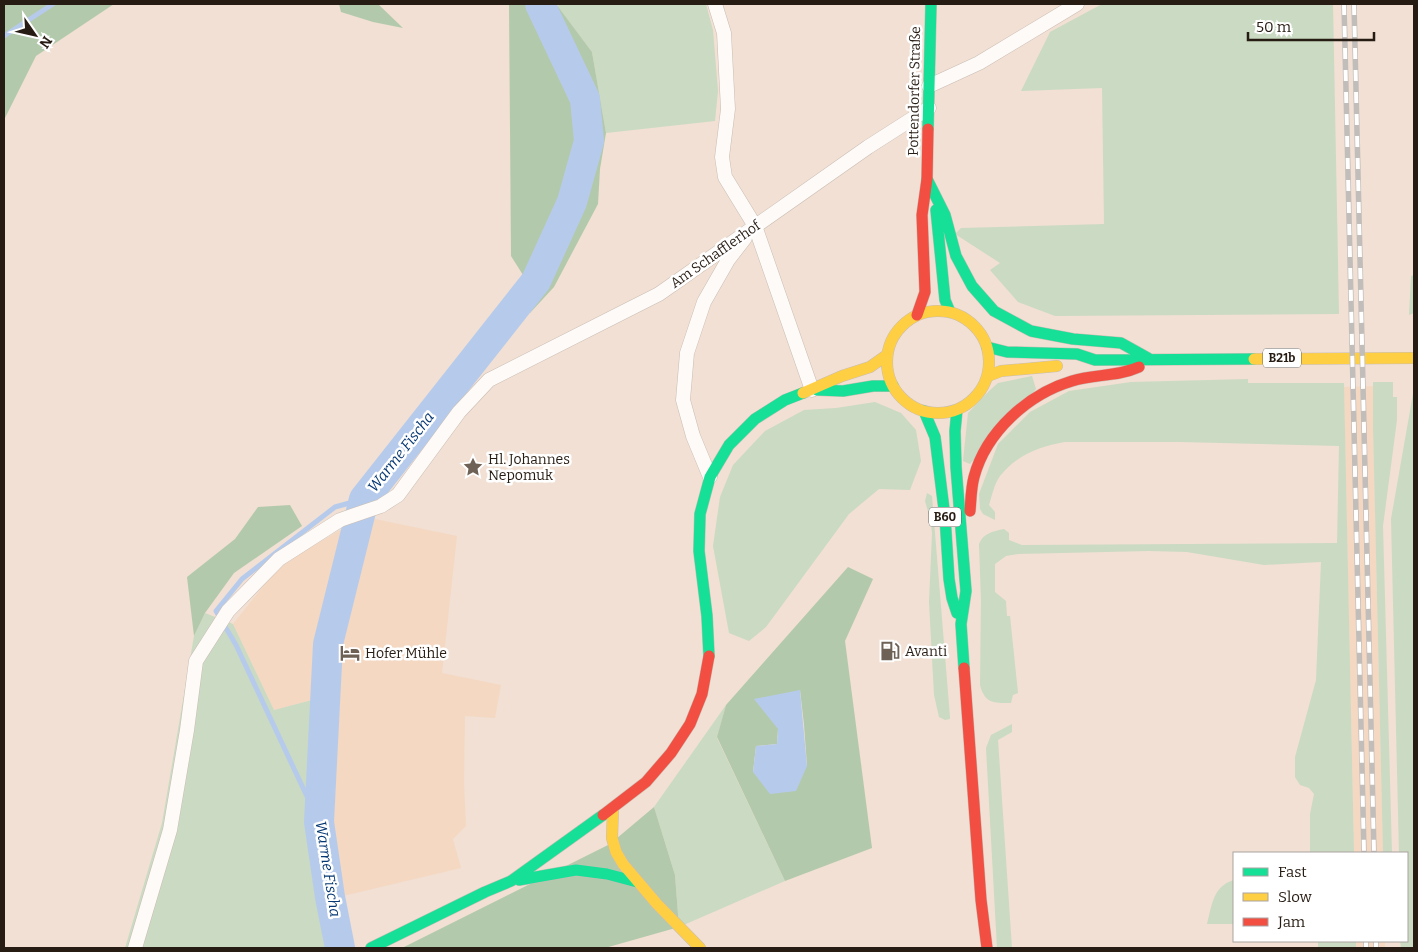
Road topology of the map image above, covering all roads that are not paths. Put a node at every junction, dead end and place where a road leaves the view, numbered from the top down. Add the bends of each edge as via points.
1 (715, 4) edge
2 (931, 4) edge
3 (1077, 4) edge
4 (930, 86) junction
5 (929, 108) junction
6 (927, 180) junction
7 (755, 226) junction
8 (950, 312) junction
9 (917, 315) junction
10 (987, 347) junction
11 (887, 355) junction
12 (1414, 358) edge
13 (1149, 359) junction
14 (1095, 360) junction
15 (988, 376) junction
16 (893, 386) junction
17 (812, 390) junction
18 (957, 410) junction
19 (924, 411) junction
20 (710, 477) junction
21 (964, 568) junction
22 (961, 624) junction
23 (613, 808) junction
24 (511, 881) junction
25 (637, 882) junction
26 (135, 948) edge
27 (371, 948) edge
28 (700, 948) edge
29 (987, 948) edge

1 - 7 street via 724,33 728,109 722,157 725,177
2 - 4 main road, Pottendorfer Straße
3 - 4 street via 979,63
4 - 5 main road, Pottendorfer Straße
5 - 6 main road, Pottendorfer Straße
5 - 7 street, Am Schafflerhof
6 - 8 main road, Pottendorfer Straße via 937,213 945,300
6 - 9 main road, Pottendorfer Straße via 922,215 925,292
6 - 13 main road via 945,215 956,256 972,286 994,311 1031,331 1073,340 1121,342
7 - 17 street
7 - 20 street via 728,260 704,302 687,353 683,400
7 - 26 street, Am Schafflerhof via 659,294 488,380 459,412 398,495 381,506 340,520 279,559 228,611 196,661 170,830
8 - 9 main road via 933,311
8 - 10 main road via 973,324
9 - 11 main road via 892,339
10 - 14 main road, B21b via 1007,352 1077,354
10 - 15 main road via 990,360
11 - 16 main road
11 - 17 main road via 870,366
12 - 13 main road, B21b
13 - 14 main road, B21b
13 - 21 main road via 1123,374 1073,380 1056,387 1027,404 1007,421 989,444 977,467 971,499 971,536
14 - 15 main road, B21b via 1072,366 1002,371
15 - 18 main road via 971,402
16 - 17 main road via 843,391
16 - 19 main road via 902,398
17 - 20 main road via 785,400 756,419 729,445
18 - 19 main road via 942,413
18 - 21 main road, B60 via 956,466
19 - 22 main road, B60 via 936,437 949,579
20 - 23 main road via 700,514 699,551 709,658 702,694 690,724 671,753 646,782
21 - 22 main road, B60 via 966,591
22 - 29 main road, B60
23 - 24 main road
23 - 25 main road via 612,838 616,852
24 - 25 main road via 576,870
24 - 27 main road
25 - 28 main road

